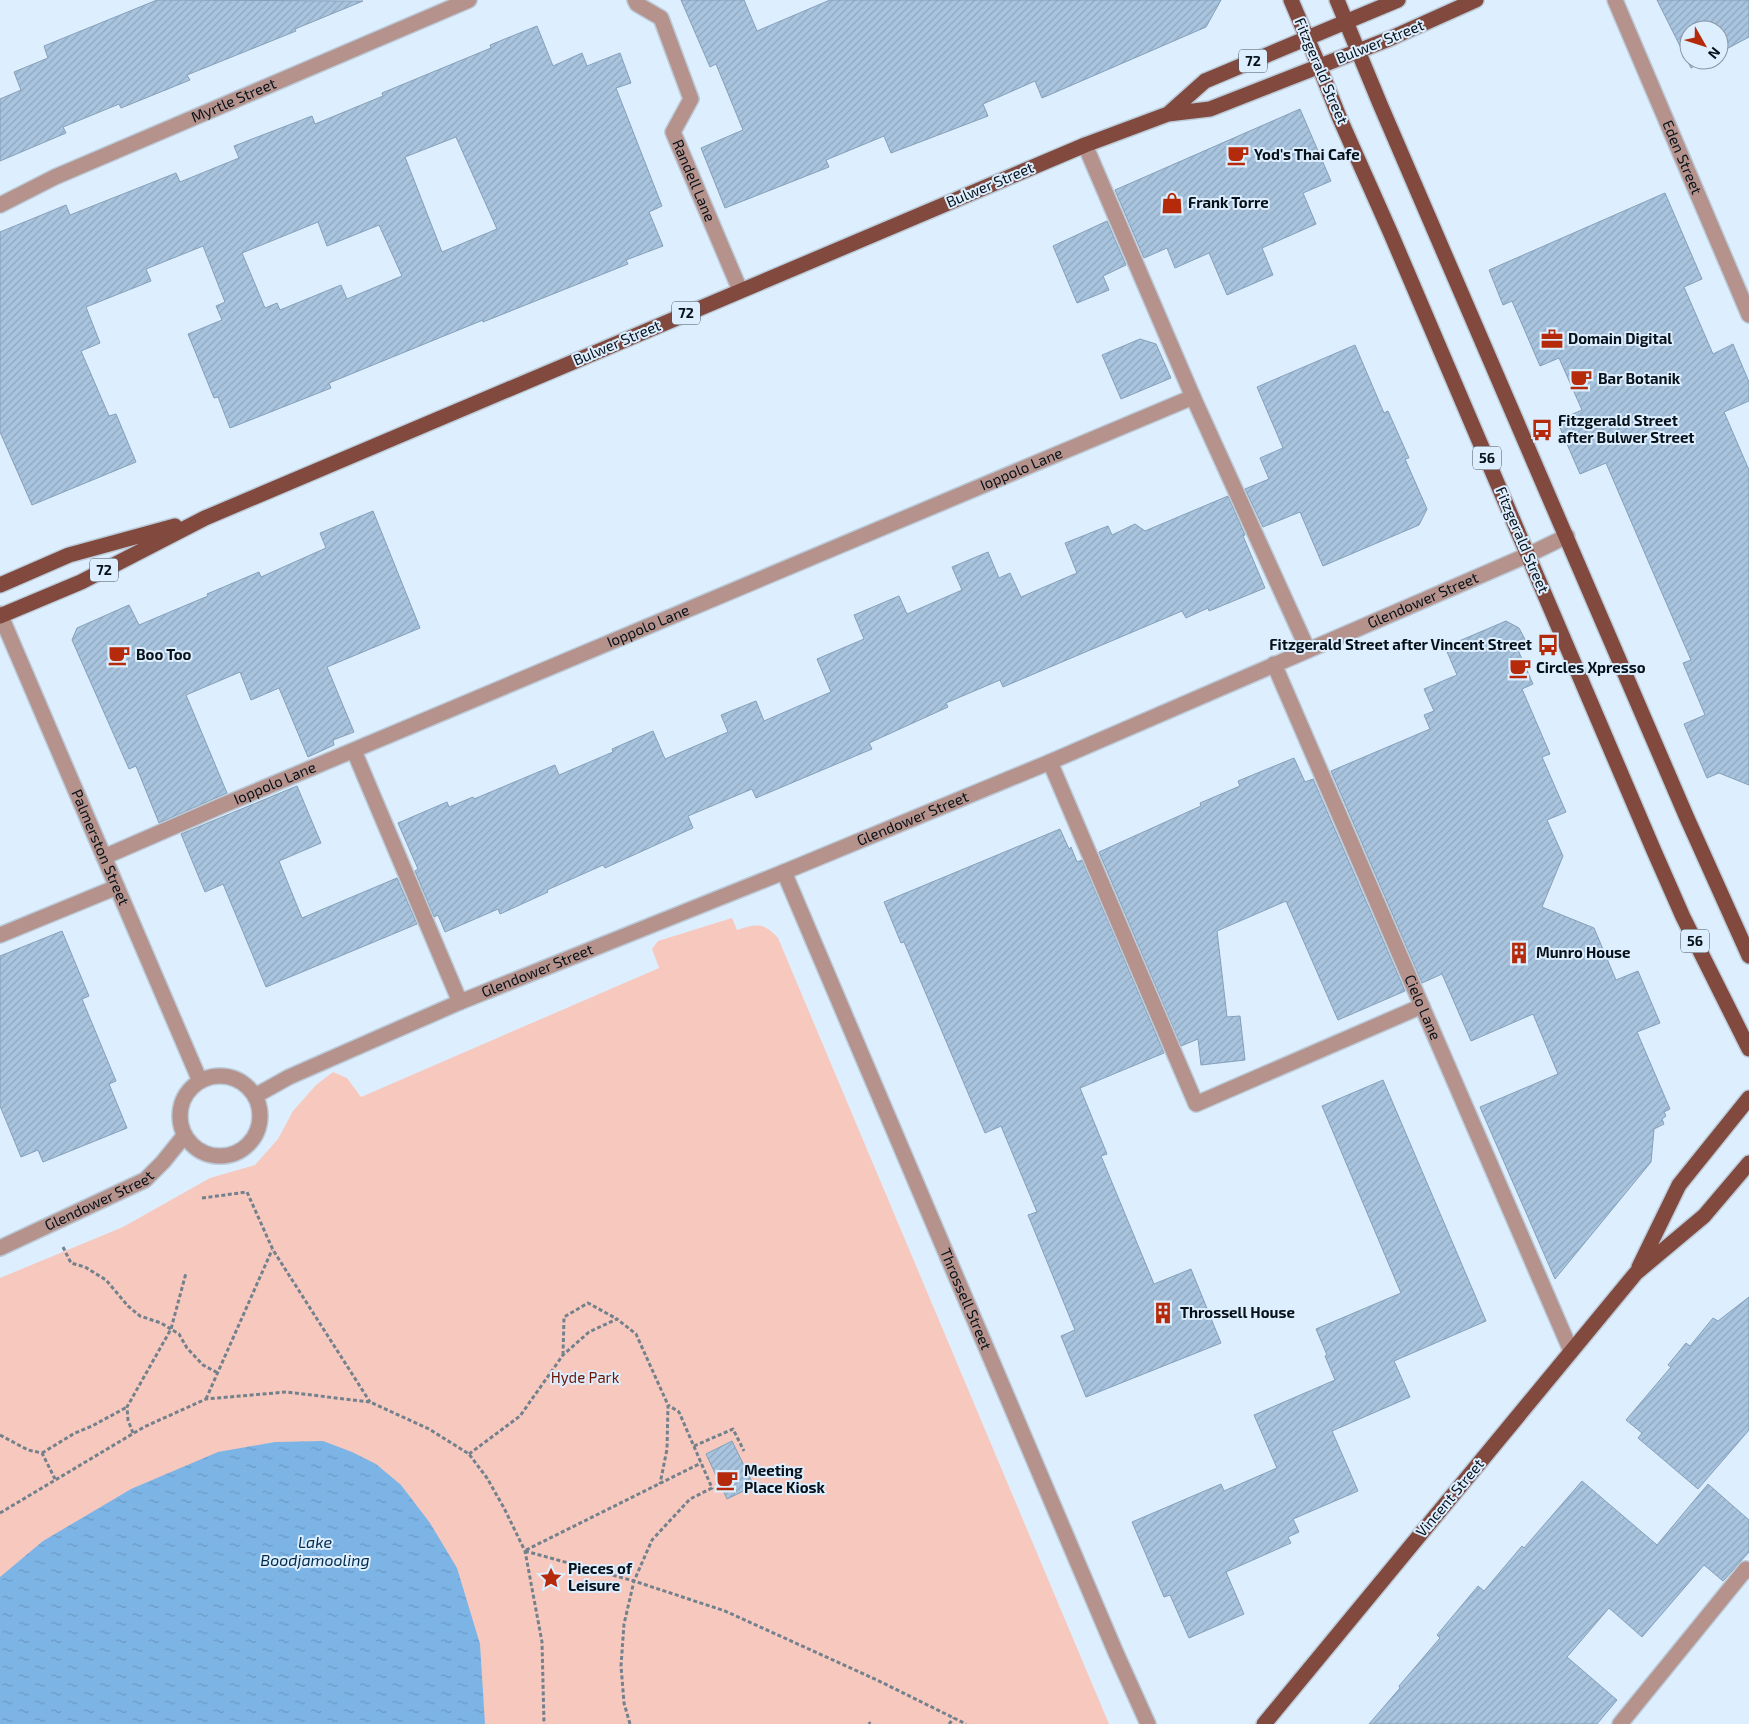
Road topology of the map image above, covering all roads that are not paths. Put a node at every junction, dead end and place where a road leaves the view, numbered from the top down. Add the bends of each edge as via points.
1 (469, 0) edge
2 (636, 0) edge
3 (1291, 0) edge
4 (1337, 0) edge
5 (1398, 0) edge
6 (1476, 0) edge
7 (1615, 0) edge
8 (1347, 22) junction
9 (1308, 38) junction
10 (1358, 51) junction
11 (1320, 66) junction
12 (1168, 114) junction
13 (1085, 145) junction
14 (0, 205) edge
15 (740, 290) junction
16 (1749, 315) edge
17 (1193, 396) junction
18 (205, 518) junction
19 (1567, 536) junction
20 (1528, 555) junction
21 (0, 585) edge
22 (0, 615) edge
23 (1308, 650) junction
24 (1274, 664) junction
25 (354, 751) junction
26 (1050, 762) junction
27 (104, 857) junction
28 (784, 872) junction
29 (117, 888) junction
30 (0, 935) edge
31 (1749, 956) edge
32 (460, 1002) junction
33 (1422, 1006) junction
34 (1749, 1049) edge
35 (200, 1081) junction
36 (255, 1096) junction
37 (1749, 1098) edge
38 (184, 1136) junction
39 (1749, 1163) edge
40 (0, 1248) edge
41 (1636, 1272) junction
42 (1571, 1351) junction
43 (1749, 1572) edge
44 (1148, 1724) edge
45 (1264, 1724) edge
46 (1620, 1724) edge

1 - 14 street, Myrtle Street via 55,177
2 - 15 street, Randell Lane via 637,4 661,18 691,99 673,132
3 - 9 main road, Fitzgerald Street
4 - 8 main road
5 - 8 main road, Bulwer Street / 72
6 - 10 main road, Bulwer Street / 72
7 - 16 street, Eden Street
8 - 9 main road, Bulwer Street / 72
8 - 10 main road
9 - 11 main road, Fitzgerald Street / 56
9 - 12 main road, Bulwer Street / 72 via 1205,81
10 - 11 main road, Bulwer Street / 72
10 - 19 main road
11 - 12 main road, Bulwer Street / 72 via 1210,109
11 - 20 main road, Fitzgerald Street / 56
12 - 13 main road, Bulwer Street / 72
13 - 15 main road, Bulwer Street / 72
13 - 17 street
15 - 18 main road, Bulwer Street / 72
17 - 23 street
17 - 25 street, Ioppolo Lane
18 - 21 main road, Bulwer Street / 72 via 69,555
18 - 22 main road, Bulwer Street / 72 via 81,582
19 - 20 street, Glendower Street
19 - 31 main road
20 - 23 street, Glendower Street
20 - 34 main road, Fitzgerald Street / 56 via 1679,909
22 - 27 street, Palmerston Street
23 - 24 street, Glendower Street
24 - 26 street, Glendower Street
24 - 33 street, Cielo Lane
25 - 27 street, Ioppolo Lane
25 - 32 street
26 - 28 street, Glendower Street
26 - 33 street via 1196,1104
27 - 29 street, Palmerston Street
28 - 32 street, Glendower Street
28 - 44 street, Throssell Street
29 - 30 street
29 - 35 street, Palmerston Street
32 - 36 street, Glendower Street via 289,1077
33 - 42 street, Cielo Lane
35 - 36 street via 217,1075 226,1076 243,1083
35 - 38 street via 182,1101 179,1119
36 - 38 street via 260,1112 259,1127 240,1152 219,1157 208,1155 190,1144
37 - 41 main road, Vincent Street via 1679,1185
38 - 40 street, Glendower Street via 145,1180
39 - 41 main road, Vincent Street via 1704,1216
41 - 42 main road, Vincent Street
42 - 45 main road, Vincent Street
43 - 46 street via 1746,1569

